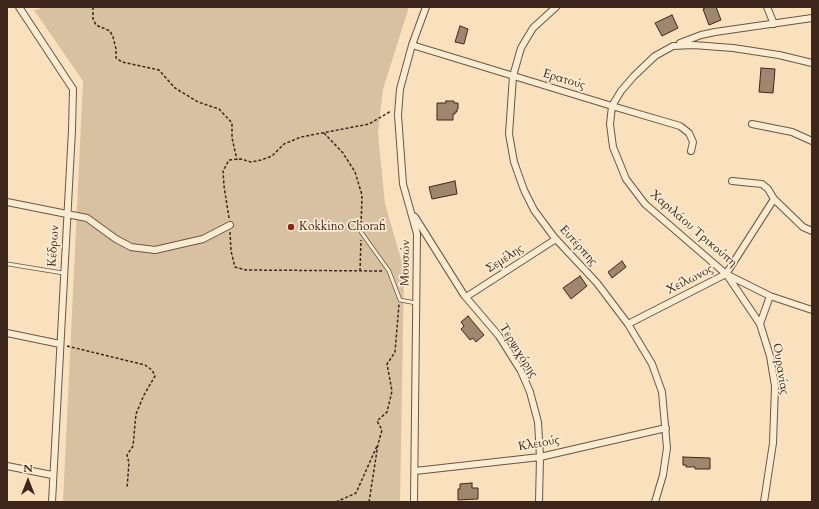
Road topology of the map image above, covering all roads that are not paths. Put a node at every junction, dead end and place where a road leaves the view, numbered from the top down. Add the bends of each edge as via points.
1 (19, 7) edge
2 (426, 7) edge
3 (556, 7) edge
4 (767, 7) edge
5 (812, 18) edge
6 (774, 24) junction
7 (412, 45) junction
8 (673, 46) junction
9 (812, 63) edge
10 (513, 76) junction
11 (612, 106) junction
12 (752, 124) dead end
13 (812, 142) edge
14 (691, 151) dead end
15 (732, 181) dead end
16 (774, 199) junction
17 (7, 202) edge
18 (411, 210) junction
19 (67, 214) junction
20 (230, 225) road end
21 (812, 231) edge
22 (361, 232) road end
23 (425, 233) junction
24 (417, 234) junction
25 (556, 239) junction
26 (8, 264) dead end
27 (63, 273) junction
28 (726, 274) junction
29 (770, 296) junction
30 (466, 297) junction
31 (416, 303) junction
32 (812, 310) edge
33 (628, 324) junction
34 (760, 324) junction
35 (7, 333) edge
36 (60, 344) junction
37 (666, 428) junction
38 (540, 457) junction
39 (7, 466) edge
40 (415, 471) junction
41 (52, 475) junction
42 (52, 502) edge
43 (414, 502) edge
44 (539, 502) edge
45 (655, 502) edge
46 (764, 502) edge

1 - 19 street, Κέδρων via 73,89
2 - 7 street, Μουσών
3 - 10 street, Ευτέρπης via 534,28 521,48
4 - 6 street
5 - 6 street
6 - 8 street via 701,35
7 - 10 street, Ερατούς
7 - 18 street, Μουσών via 400,89 398,107 403,184
8 - 9 street, Χαριλάου Τρικούπη via 733,48
8 - 11 street, Χαριλάου Τρικούπη via 641,68
10 - 11 street, Ερατούς
10 - 25 street, Ευτέρπης via 509,134 514,162 534,210
11 - 14 street, Ερατούς via 680,126 689,133 693,142
11 - 28 street, Χαριλάου Τρικούπη via 610,124 613,147 626,180 645,204
12 - 13 street via 792,132
15 - 16 street via 762,184
16 - 21 street via 803,227
16 - 28 street, Χείλωνος
17 - 19 street
18 - 23 street, Τερψιχόρης
18 - 24 street, Μουσών
19 - 20 street via 87,218 131,247 155,250 202,239
19 - 27 street, Κέδρων
22 - 31 lane via 389,271 400,300
23 - 24 street
23 - 30 street, Τερψιχόρης
24 - 31 street, Μουσών
25 - 30 street, Σεμέλης
25 - 33 street, Ευτέρπης via 597,283
26 - 27 lane
27 - 36 street, Κέδρων
28 - 29 street, Χαριλάου Τρικούπη
28 - 33 street, Χείλωνος
28 - 34 street, Ουρανίας
29 - 32 street, Χαριλάου Τρικούπη
29 - 34 street
30 - 38 street, Τερψιχόρης via 499,336 521,371 538,422
31 - 40 street, Μουσών
33 - 37 street, Ευτέρπης via 652,364 662,392
34 - 46 street, Ουρανίας via 770,356 775,386 773,443
35 - 36 street
36 - 41 street, Κέδρων
37 - 38 street, Κλειούς
37 - 45 street, Ευτέρπης via 667,448 663,475
38 - 40 street, Κλειούς
38 - 44 street, Τερψιχόρης
39 - 41 street
40 - 43 street, Μουσών
41 - 42 street, Κέδρων

